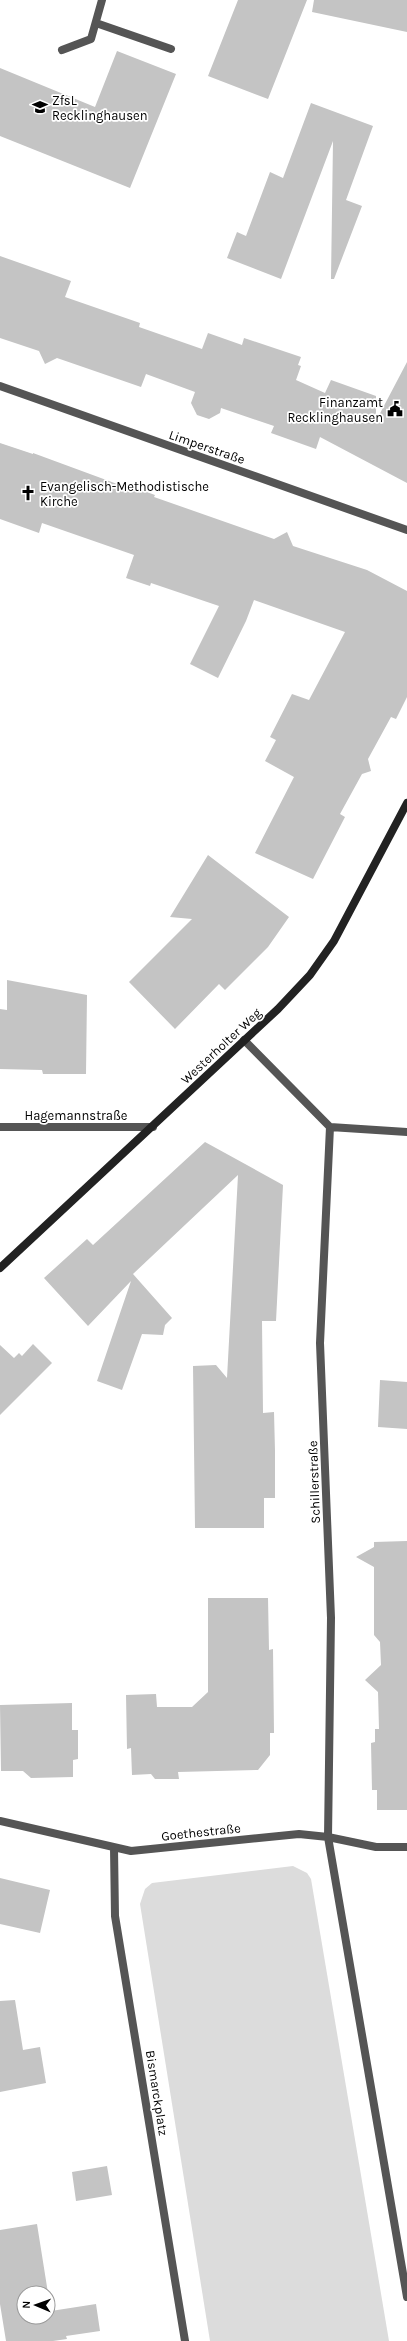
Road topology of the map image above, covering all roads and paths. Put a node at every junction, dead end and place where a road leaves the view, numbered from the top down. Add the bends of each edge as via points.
1 (102, 0) edge
2 (96, 23) junction
3 (171, 49) dead end
4 (62, 50) dead end
5 (0, 386) edge
6 (407, 530) edge
7 (407, 803) edge
8 (244, 1040) junction
9 (0, 1126) edge
10 (153, 1127) junction
11 (330, 1127) junction
12 (407, 1132) edge
13 (0, 1268) edge
14 (0, 1821) edge
15 (328, 1837) junction
16 (407, 1847) edge
17 (114, 1848) junction
18 (407, 2297) edge
19 (185, 2341) edge

1 - 2 street
2 - 3 street
2 - 4 street via 90,39
5 - 6 street, Limperstraße
7 - 8 street, Westerholter Weg via 326,952 310,975
8 - 10 street, Westerholter Weg
8 - 11 street
9 - 10 street, Hagemannstraße
10 - 13 street, Westerholter Weg
11 - 12 street
11 - 15 street, Schillerstraße via 320,1343 331,1618
14 - 17 street, Goethestraße
15 - 16 street, Goethestraße via 376,1847
15 - 17 street, Goethestraße via 299,1834 132,1851
15 - 18 street
17 - 19 street, Bismarckplatz via 115,1916

